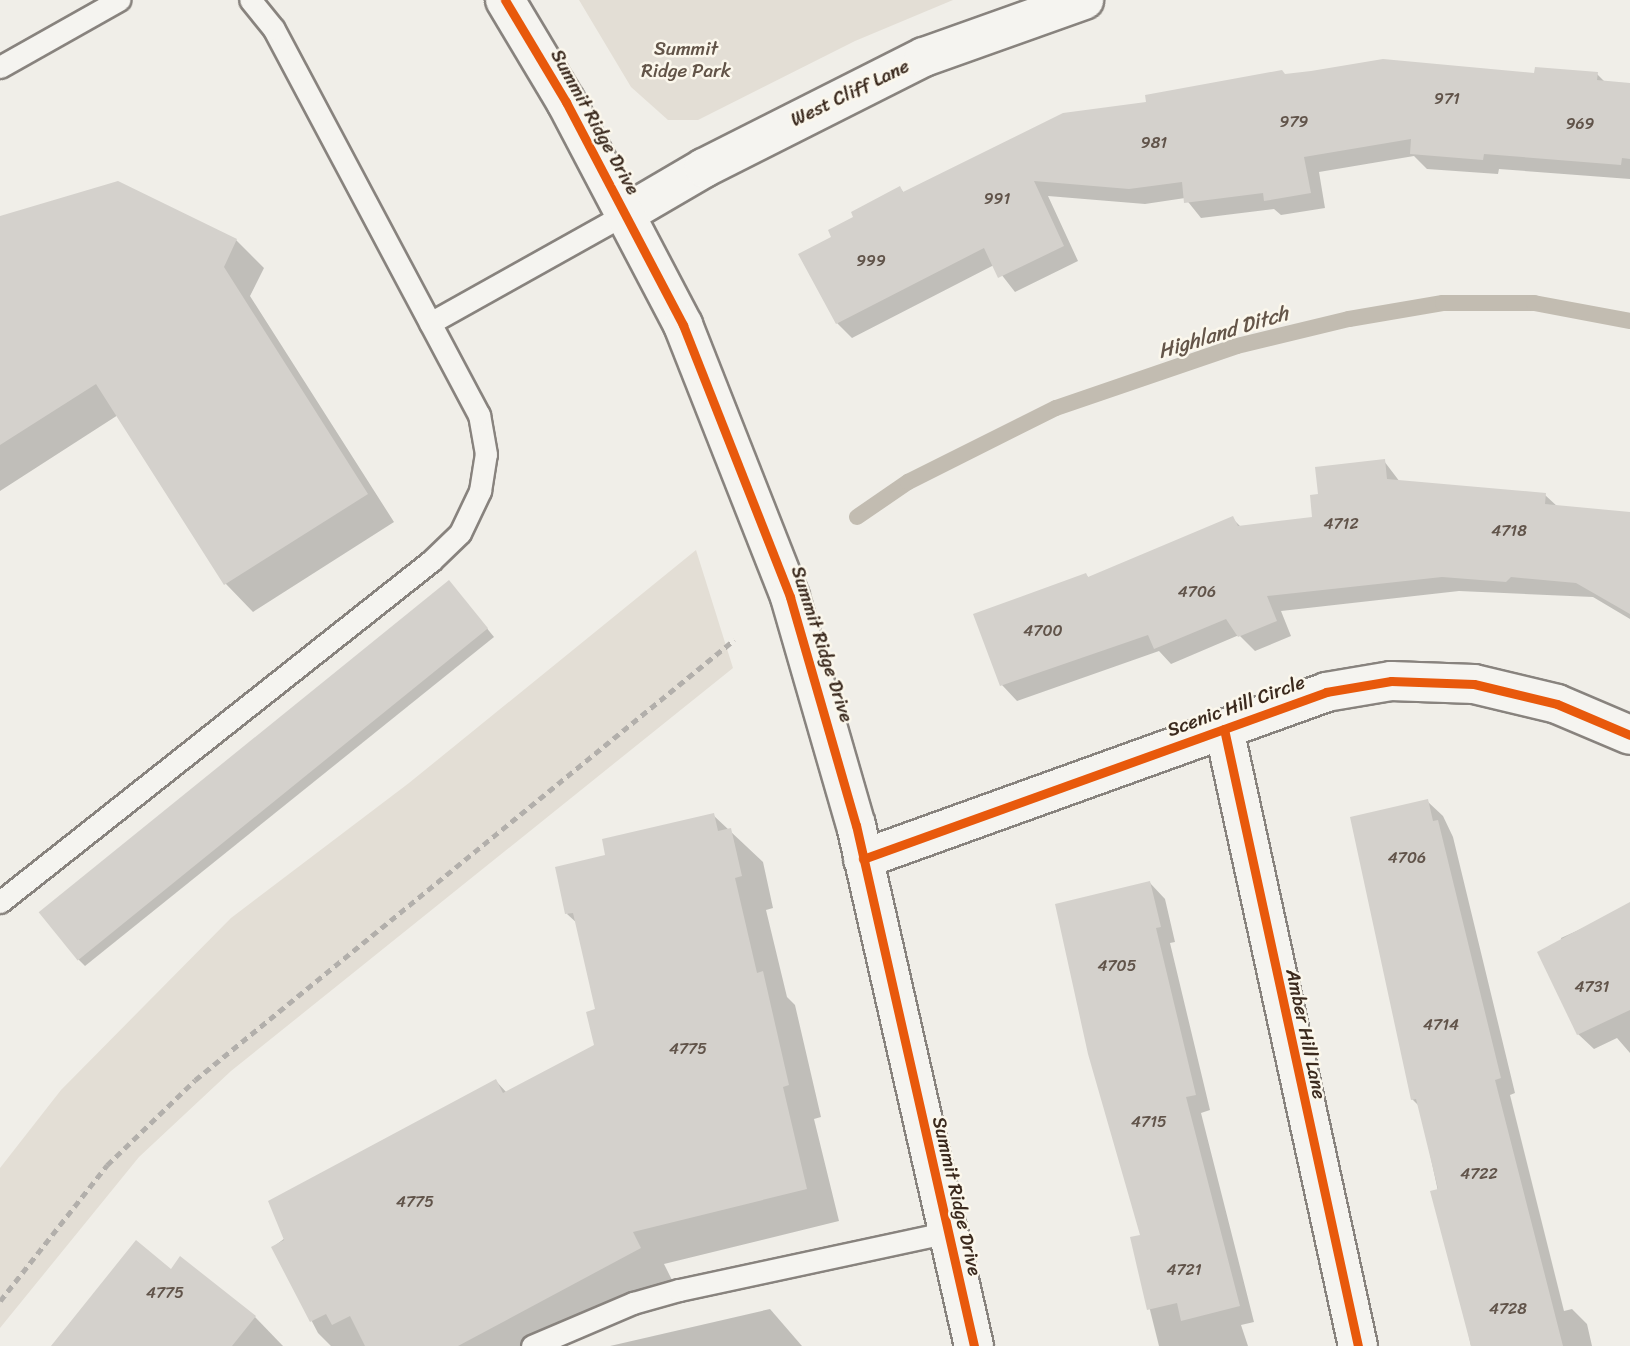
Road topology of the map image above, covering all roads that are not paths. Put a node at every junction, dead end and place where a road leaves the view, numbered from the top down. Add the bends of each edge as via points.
1 (119, 0) edge
2 (250, 0) edge
3 (505, 0) edge
4 (1084, 0) edge
5 (0, 67) edge
6 (627, 213) junction
7 (430, 323) junction
8 (1224, 729) junction
9 (1630, 735) edge
10 (863, 859) junction
11 (0, 902) edge
12 (946, 1233) junction
13 (532, 1346) edge
14 (974, 1346) edge
15 (1358, 1346) edge

1 - 5 lane
2 - 7 lane via 274,28
3 - 6 street, Summit Ridge Drive
4 - 6 street, West Cliff Lane via 924,57 704,168
6 - 7 lane
6 - 10 street, Summit Ridge Drive via 683,325 790,597 820,688
7 - 11 lane via 479,415 486,454 480,491 460,533 421,569
8 - 9 street, Scenic Hill Circle via 1326,692 1391,681 1474,684 1557,704
8 - 10 street, Scenic Hill Circle
8 - 15 street, Amber Hill Lane
10 - 12 street, Summit Ridge Drive
12 - 13 lane via 679,1290 633,1303
12 - 14 street, Summit Ridge Drive

